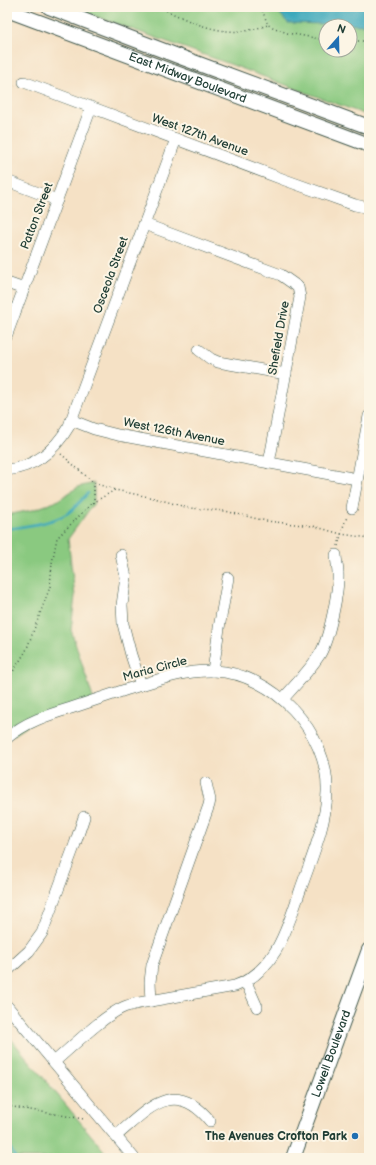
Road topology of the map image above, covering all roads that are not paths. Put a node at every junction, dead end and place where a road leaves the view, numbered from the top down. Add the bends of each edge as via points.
1 (49, 7) edge
2 (7, 10) edge
3 (24, 82) dead end
4 (91, 108) junction
5 (369, 128) edge
6 (176, 139) junction
7 (369, 145) edge
8 (7, 181) edge
9 (57, 200) junction
10 (369, 208) edge
11 (144, 224) junction
12 (7, 283) edge
13 (24, 289) junction
14 (7, 334) edge
15 (199, 350) dead end
16 (286, 374) junction
17 (369, 416) edge
18 (72, 420) junction
19 (269, 463) junction
20 (7, 470) edge
21 (357, 479) junction
22 (352, 508) road end
23 (121, 554) dead end
24 (336, 555) road end
25 (228, 578) dead end
26 (214, 671) junction
27 (141, 685) junction
28 (282, 699) junction
29 (7, 738) edge
30 (206, 783) dead end
31 (84, 817) dead end
32 (369, 950) edge
33 (7, 971) edge
34 (246, 982) junction
35 (151, 1001) junction
36 (7, 1006) edge
37 (257, 1007) dead end
38 (54, 1062) junction
39 (210, 1121) dead end
40 (116, 1136) junction
41 (134, 1158) edge
42 (294, 1158) edge

1 - 5 main road, East Midway Boulevard
2 - 7 main road, East Midway Boulevard
3 - 4 street, West 127th Avenue
4 - 6 street, West 127th Avenue
4 - 9 street, Patton Street
6 - 10 street, West 127th Avenue
6 - 11 street, Osceola Street
8 - 9 street
9 - 13 street, Patton Street
11 - 16 street, Shefield Drive via 302,285
11 - 18 street, Osceola Street
12 - 13 street
13 - 14 street, Patton Street
15 - 16 street via 218,362
16 - 19 street, Shefield Drive
17 - 21 street
18 - 19 street, West 126th Avenue via 118,435
18 - 20 street via 53,448 35,462
19 - 21 street, West 126th Avenue
21 - 22 street
23 - 27 street via 126,577 122,605 123,624
24 - 28 street via 337,587 328,635 314,661
25 - 26 street
26 - 27 street, Maria Circle via 192,672
26 - 28 street, Maria Circle via 250,679
27 - 29 street, Maria Circle via 38,718
28 - 34 street, Maria Circle via 302,718 320,753 327,790 324,818 284,934 269,961
30 - 35 street via 209,805 152,965
31 - 33 street via 42,933 29,951
32 - 42 main road, Lowell Boulevard
34 - 35 street, Maria Circle
34 - 37 street
35 - 38 street, Maria Circle via 124,1007 113,1013
36 - 38 street
38 - 40 street
39 - 40 street via 195,1105 170,1099 151,1107
40 - 41 street

